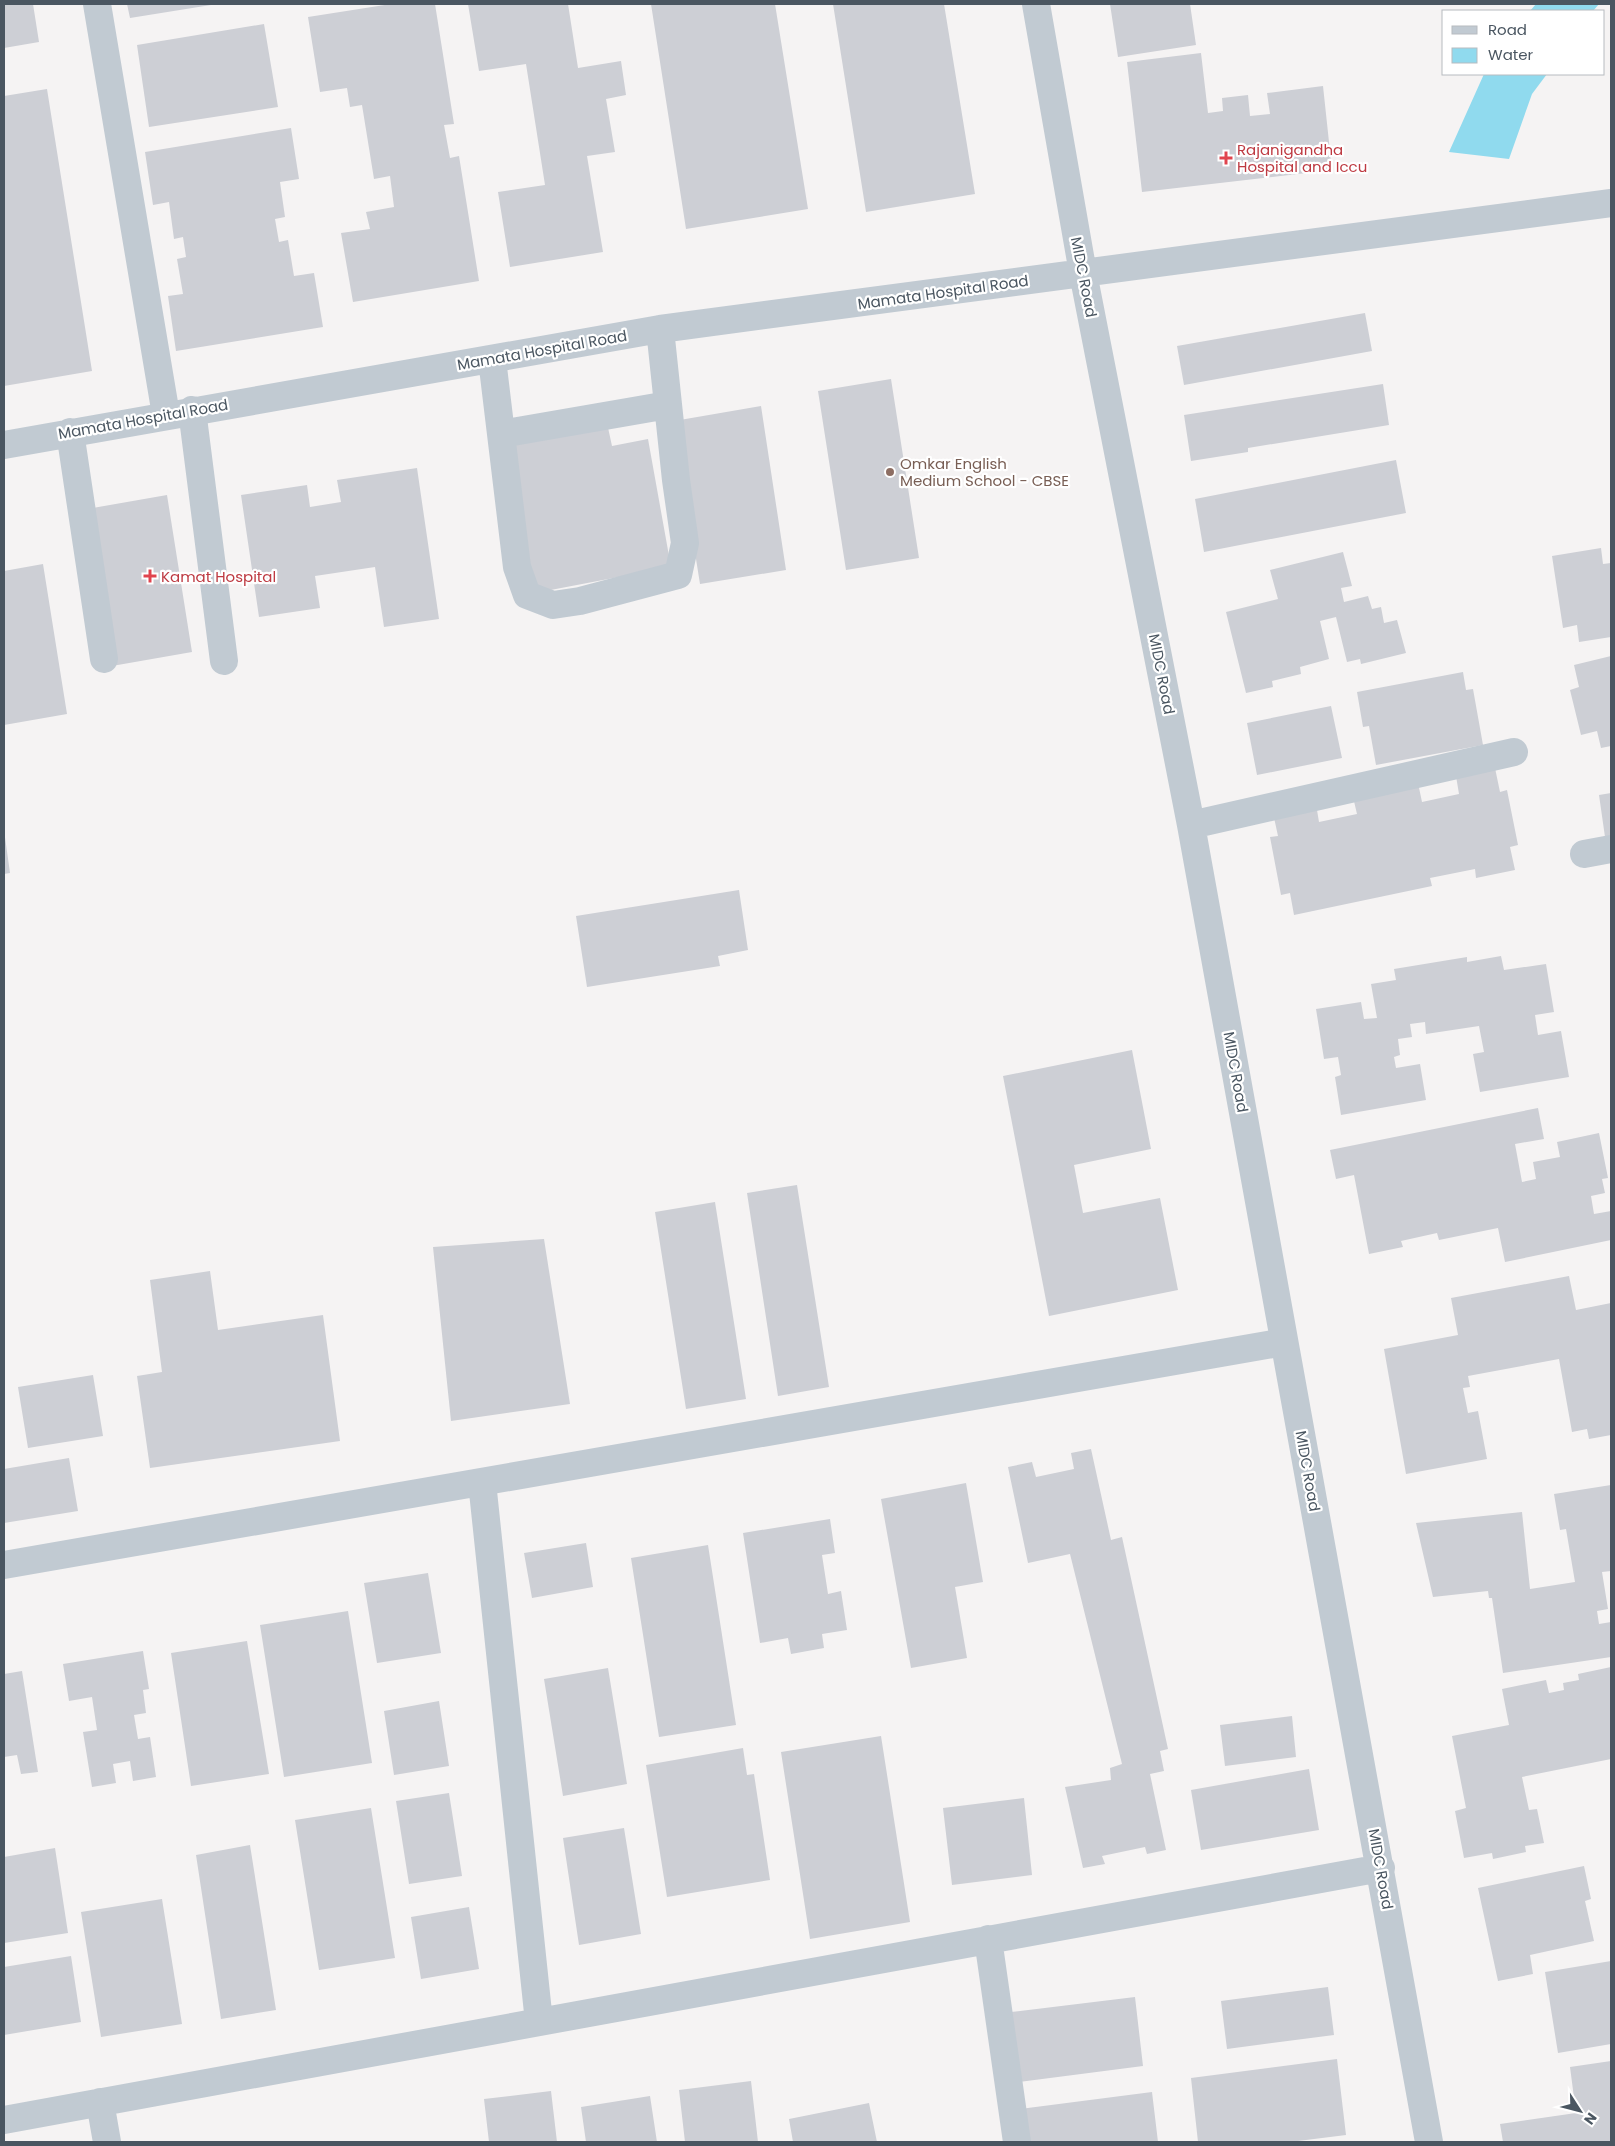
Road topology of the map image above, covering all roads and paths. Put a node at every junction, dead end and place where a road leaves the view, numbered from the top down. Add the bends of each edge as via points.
1 (97, 4) edge
2 (1036, 4) edge
3 (1611, 203) edge
4 (1083, 273) junction
5 (660, 329) junction
6 (492, 358) junction
7 (668, 405) junction
8 (179, 413) junction
9 (70, 432) junction
10 (501, 434) junction
11 (4, 445) edge
12 (104, 659) dead end
13 (224, 661) dead end
14 (1514, 752) dead end
15 (1191, 825) junction
16 (1611, 849) edge
17 (1584, 854) dead end
18 (1284, 1342) junction
19 (482, 1482) junction
20 (4, 1565) edge
21 (1381, 1868) junction
22 (988, 1940) junction
23 (539, 2022) junction
24 (100, 2102) junction
25 (4, 2120) edge
26 (107, 2142) edge
27 (1017, 2142) edge
28 (1429, 2142) edge

1 - 8 street
2 - 4 street, MIDC Road
3 - 4 street, Mamata Hospital Road
4 - 5 street, Mamata Hospital Road
4 - 15 street, MIDC Road
5 - 6 street, Mamata Hospital Road
5 - 7 street
6 - 8 street, Mamata Hospital Road
6 - 10 street
7 - 10 street
7 - 10 street via 685,543 678,575 580,601 553,605 527,596 517,567
8 - 9 street, Mamata Hospital Road
8 - 13 street
9 - 11 street, Mamata Hospital Road
9 - 12 street
14 - 15 street
15 - 18 street, MIDC Road
16 - 17 street
18 - 19 street
18 - 21 street, MIDC Road
19 - 20 street
19 - 23 street
21 - 22 street
21 - 28 street, MIDC Road
22 - 23 street
22 - 27 street
23 - 24 street
24 - 25 street
24 - 26 street

